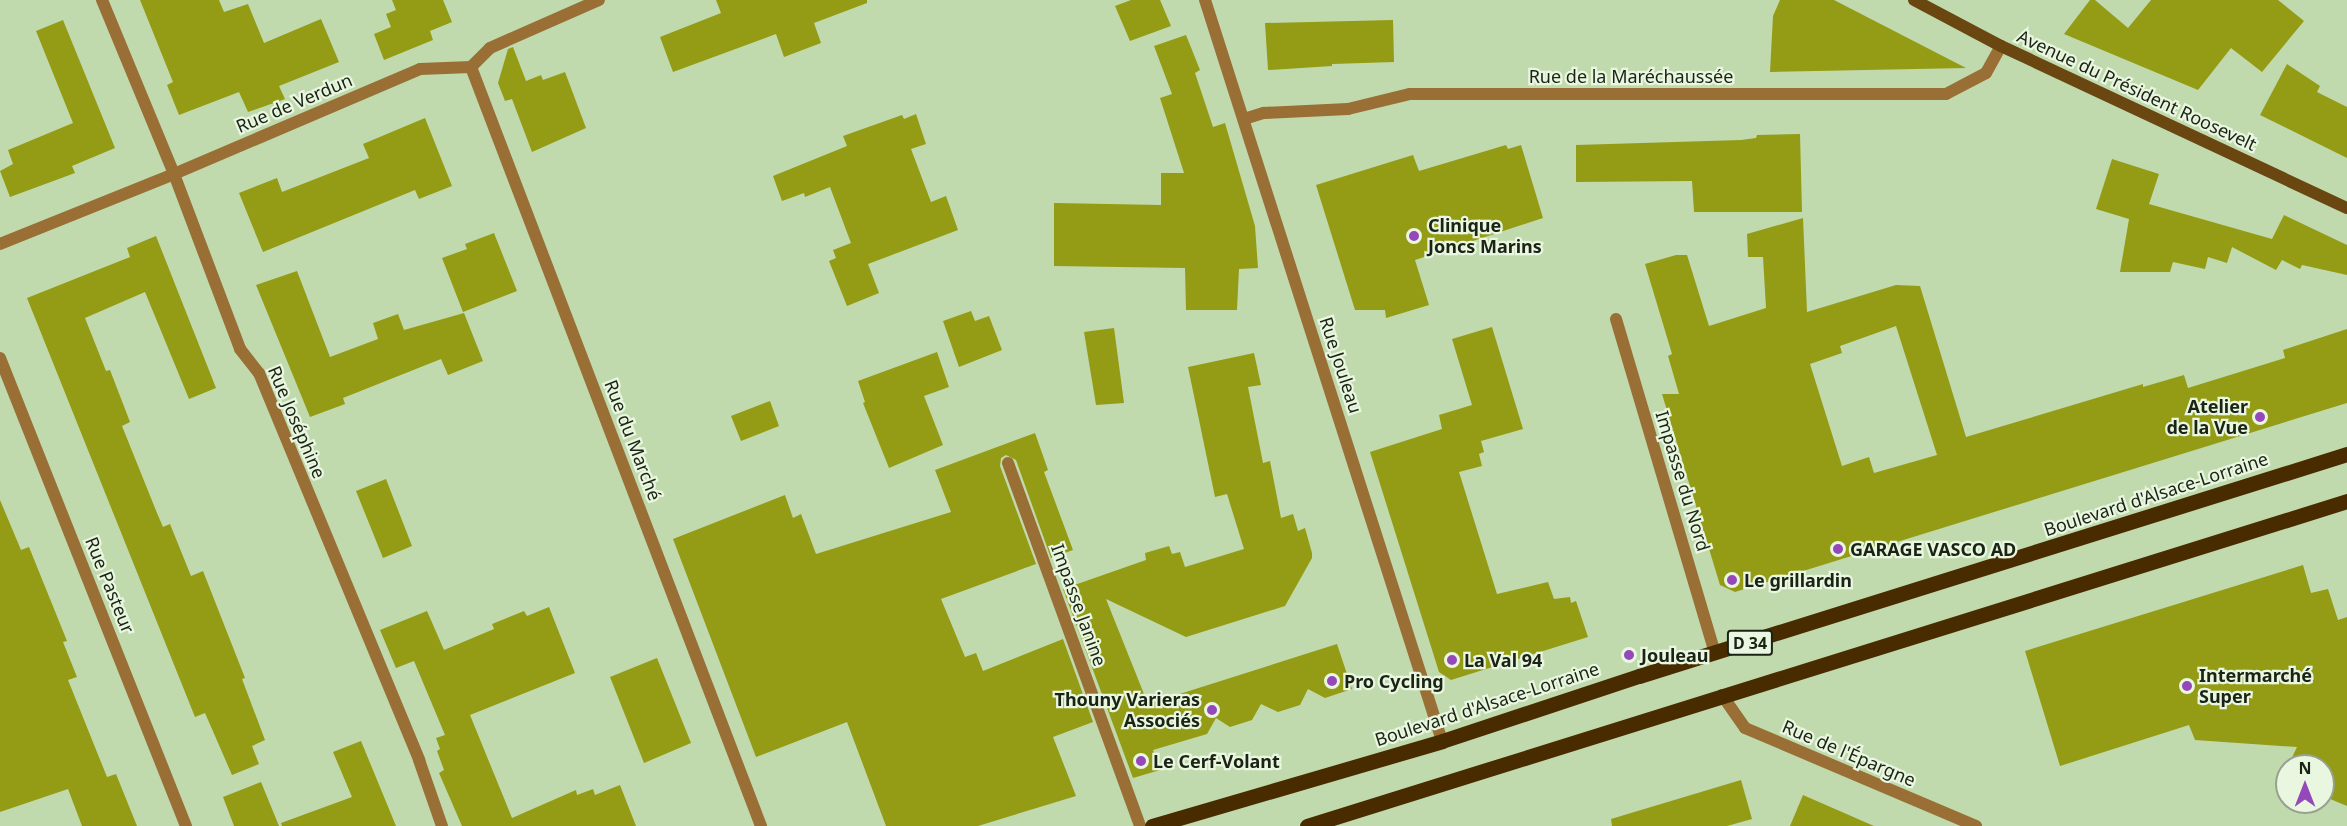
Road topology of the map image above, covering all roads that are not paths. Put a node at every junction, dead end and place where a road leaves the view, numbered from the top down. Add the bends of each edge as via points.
1 (102, 0) edge
2 (599, 0) edge
3 (1205, 0) edge
4 (1914, 0) edge
5 (2001, 46) junction
6 (471, 67) junction
7 (1244, 118) junction
8 (174, 174) junction
9 (2347, 208) edge
10 (0, 244) edge
11 (1616, 319) dead end
12 (0, 358) edge
13 (2347, 454) edge
14 (1008, 464) dead end
15 (2347, 501) edge
16 (1715, 654) junction
17 (1722, 695) junction
18 (1442, 741) junction
19 (186, 826) edge
20 (442, 826) edge
21 (761, 826) edge
22 (1140, 826) edge
23 (1152, 826) edge
24 (1307, 826) edge
25 (1976, 826) edge

1 - 8 street, Rue Joséphine
2 - 6 street via 490,48
3 - 7 street, Rue Jouleau
4 - 5 street, Avenue du Président Roosevelt
5 - 7 street, Rue de la Maréchaussée via 1986,73 1946,94 1410,94 1348,109 1264,113
5 - 9 street, Avenue du Président Roosevelt
6 - 8 street, Rue de Verdun via 420,69
6 - 21 street, Rue du Marché
7 - 18 street, Rue Jouleau
8 - 10 street, Rue de Verdun
8 - 20 street, Rue Joséphine via 240,349 260,373 419,760
11 - 16 street, Impasse du Nord
12 - 19 street, Rue Pasteur
13 - 16 main road, Boulevard d'Alsace-Lorraine / D 34
14 - 22 street, Impasse Janine
15 - 17 main road, D 34
16 - 18 main road, Boulevard d'Alsace-Lorraine / D 34
17 - 24 main road, D 34
17 - 25 street, Rue de l'Épargne via 1745,728
18 - 23 main road, Boulevard d'Alsace-Lorraine / D 34

